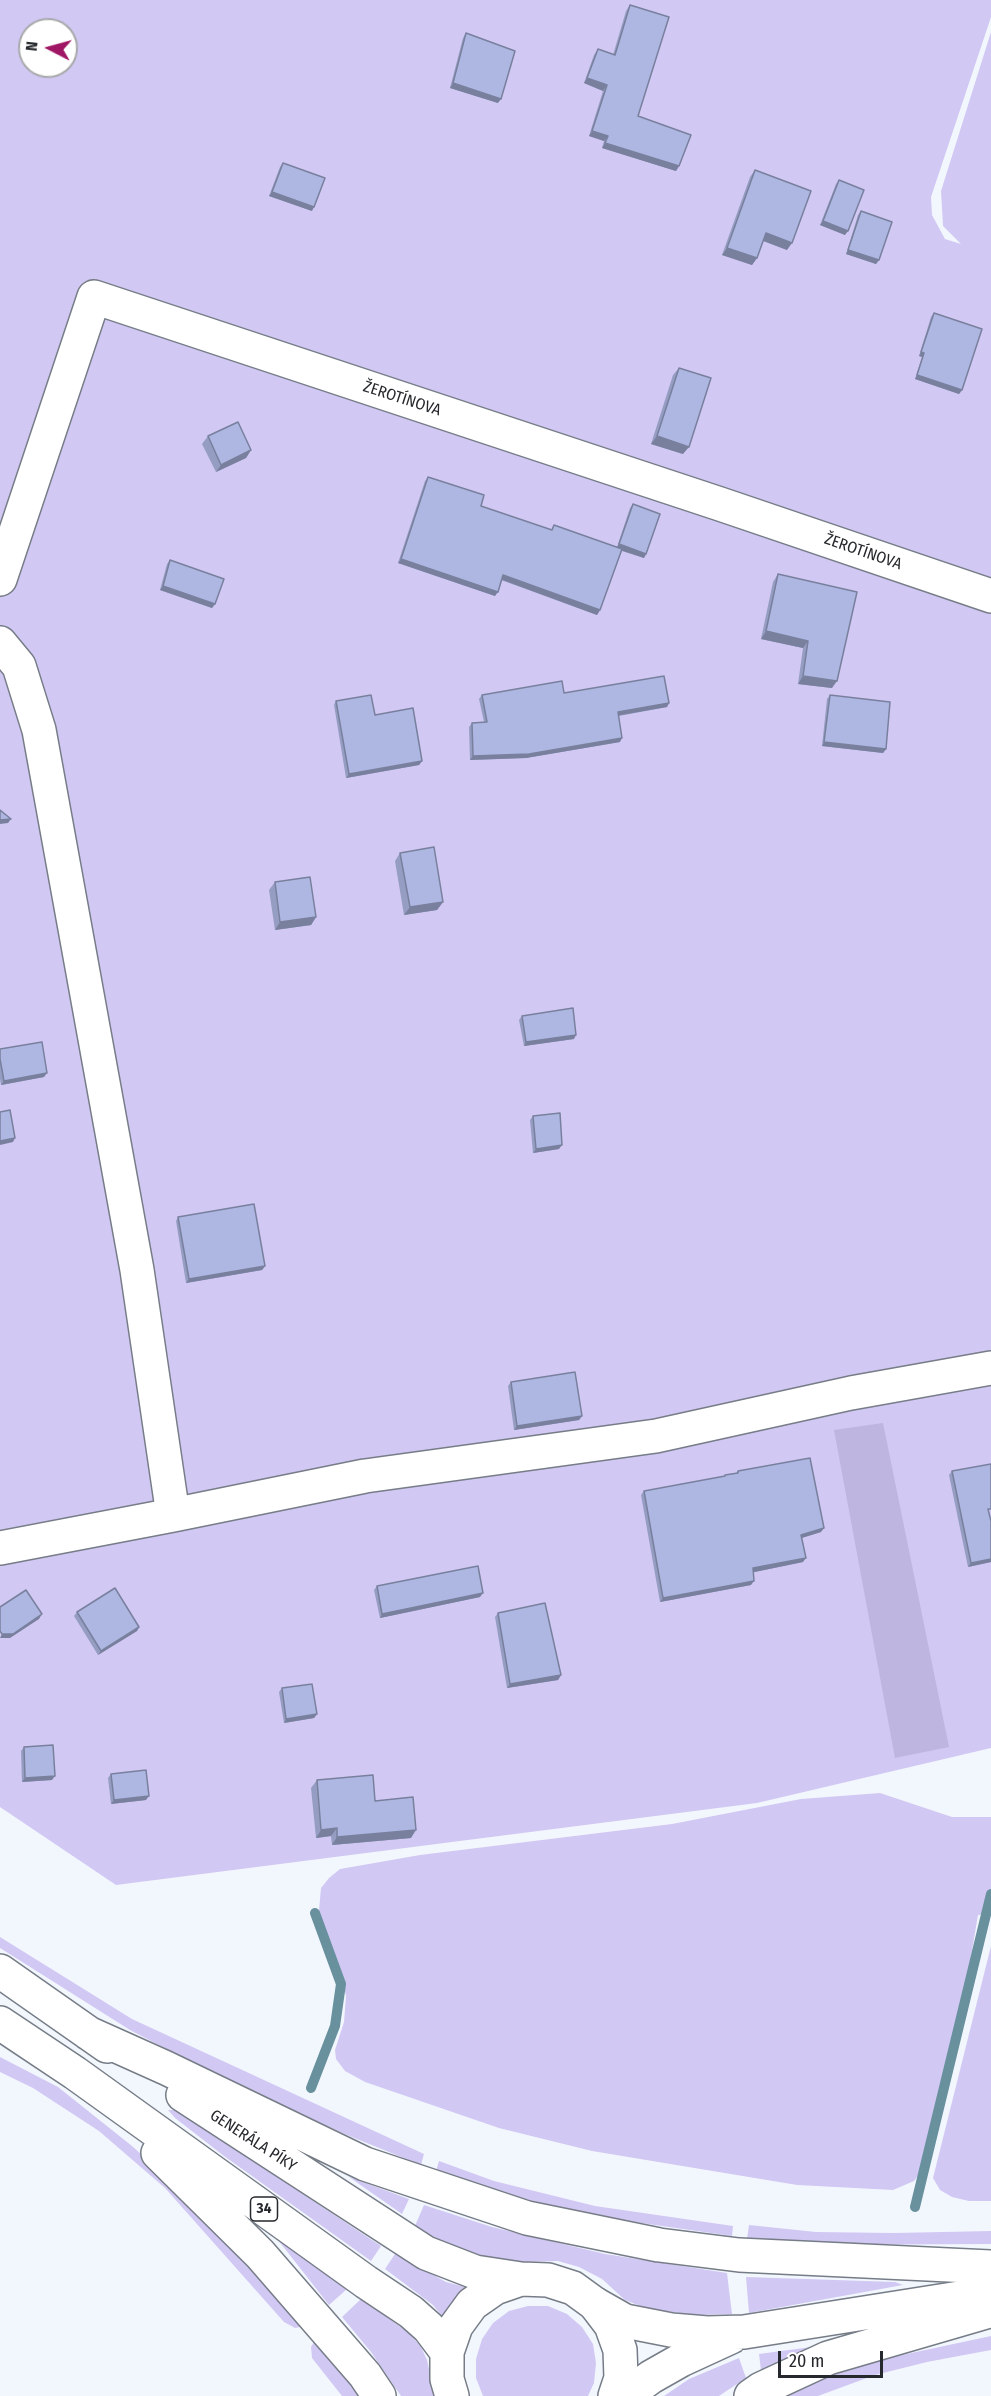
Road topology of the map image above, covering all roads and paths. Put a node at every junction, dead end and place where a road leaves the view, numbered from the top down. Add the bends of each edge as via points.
1 (0, 579) edge
2 (991, 596) edge
3 (0, 643) edge
4 (991, 1368) edge
5 (173, 1515) junction
6 (0, 1548) edge
7 (0, 1971) edge
8 (0, 2023) edge
9 (88, 2033) junction
10 (75, 2073) junction
11 (991, 2267) edge
12 (521, 2280) junction
13 (991, 2293) edge
14 (595, 2304) junction
15 (991, 2310) edge
16 (744, 2332) junction
17 (447, 2352) junction
18 (379, 2396) edge
19 (452, 2396) edge
20 (615, 2396) edge
21 (625, 2396) edge
22 (751, 2396) edge

1 - 2 main road, ŽEROTÍNOVA via 94,297
3 - 5 main road via 19,666 39,730 137,1270
4 - 5 main road via 851,1393 656,1436 365,1476
5 - 6 main road
7 - 9 main road, GENERÁLA PÍKY
8 - 10 main road, 34
9 - 11 main road via 365,2164 527,2218 658,2245 739,2255
9 - 12 main road, GENERÁLA PÍKY via 426,2253 475,2272
10 - 17 main road, 34 via 411,2312
10 - 18 main road, 34 via 260,2254
12 - 14 main road via 548,2280 573,2288
12 - 17 main road via 495,2288 472,2304 456,2326
13 - 16 main road
14 - 16 main road via 626,2321 648,2326 707,2333
14 - 20 main road via 611,2325 620,2350 621,2378
15 - 22 main road via 828,2358
16 - 21 main road via 681,2360
17 - 19 main road via 447,2379

